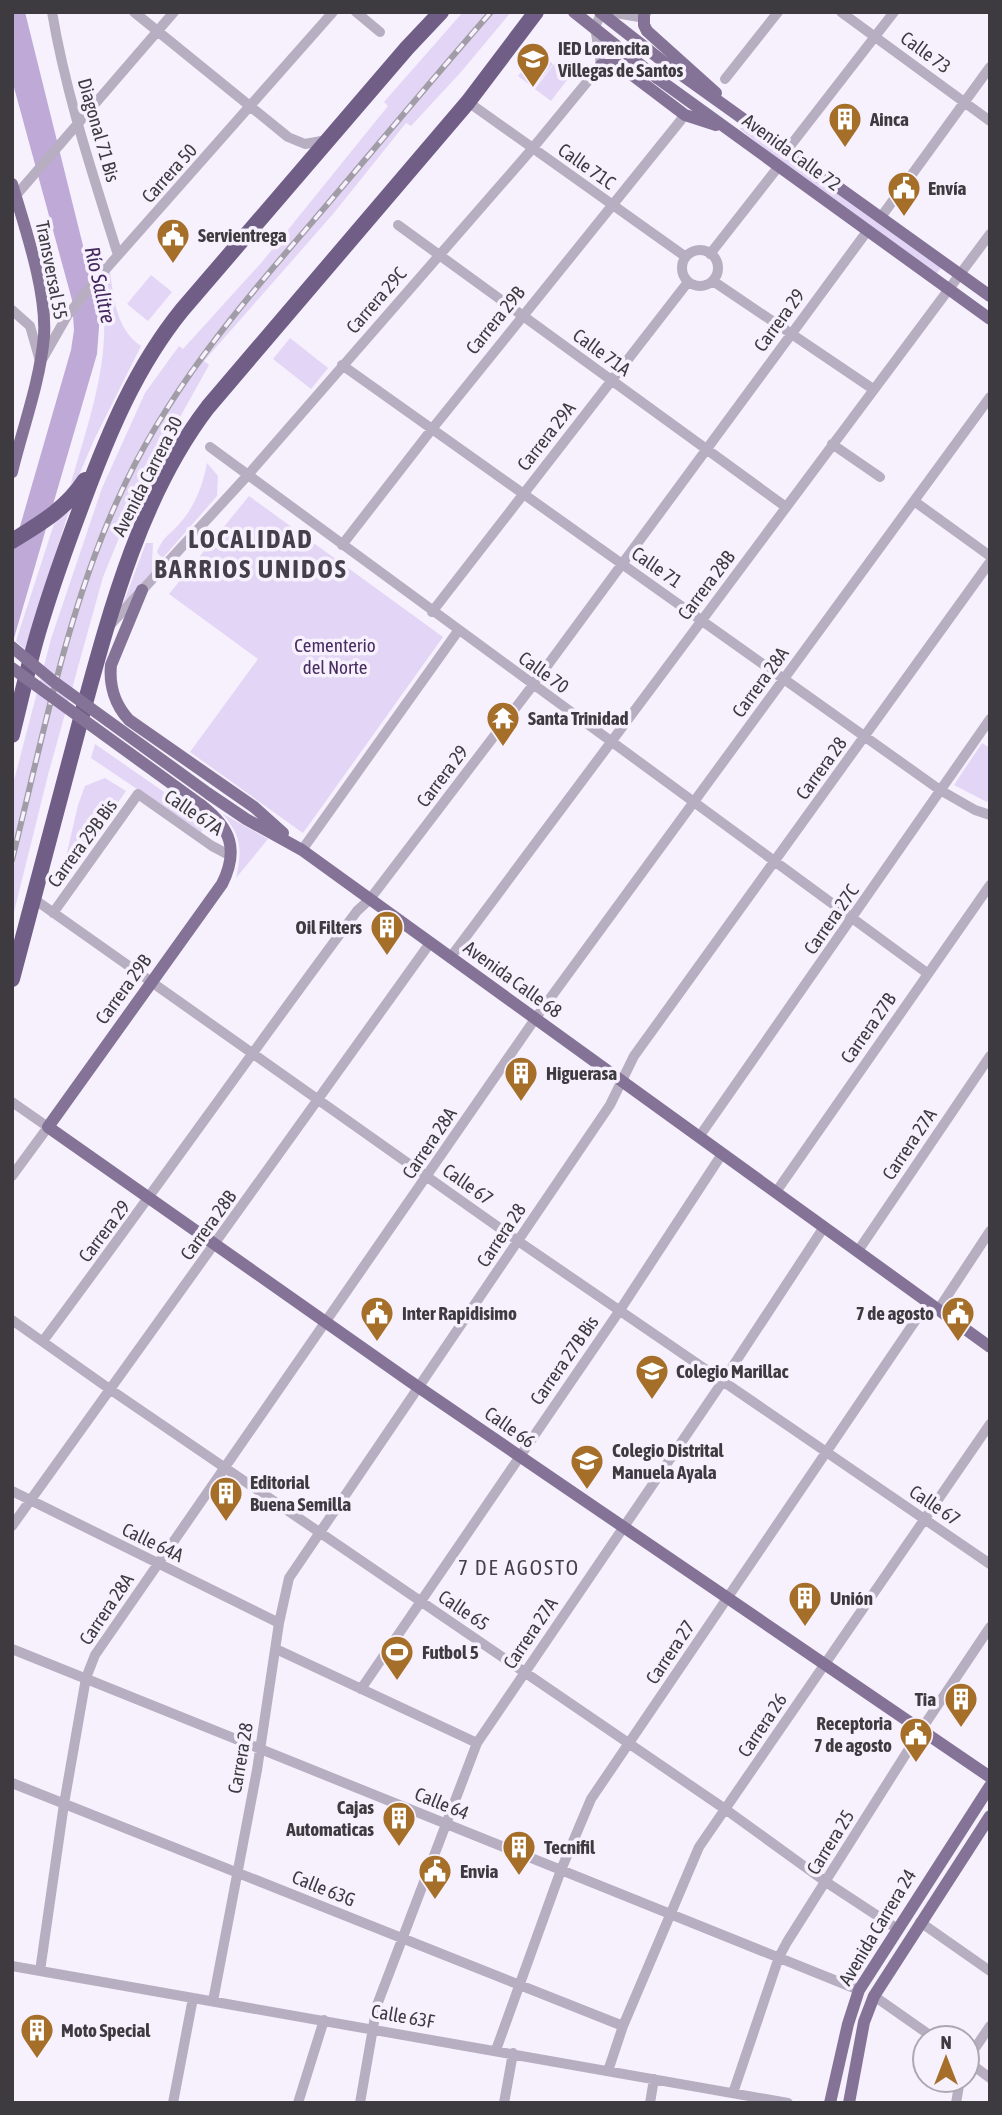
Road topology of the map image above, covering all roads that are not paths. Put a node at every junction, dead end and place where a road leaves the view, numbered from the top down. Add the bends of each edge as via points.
1 (52, 12) edge
2 (134, 12) edge
3 (174, 12) edge
4 (333, 12) edge
5 (356, 12) edge
6 (441, 12) edge
7 (536, 12) edge
8 (574, 12) edge
9 (600, 12) edge
10 (778, 12) edge
11 (841, 12) edge
12 (894, 12) edge
13 (645, 14) edge
14 (158, 31) junction
15 (380, 32) dead end
16 (875, 37) junction
17 (601, 65) junction
18 (990, 66) edge
19 (725, 79) dead end
20 (468, 102) junction
21 (964, 102) junction
22 (724, 105) junction
23 (250, 107) junction
24 (681, 120) dead end
25 (990, 121) edge
26 (75, 127) junction
27 (726, 128) junction
28 (327, 140) junction
29 (532, 149) junction
30 (787, 150) junction
31 (779, 166) junction
32 (16, 192) edge
33 (612, 205) junction
34 (881, 217) junction
35 (398, 225) dead end
36 (867, 230) junction
37 (990, 234) edge
38 (439, 254) junction
39 (710, 254) junction
40 (118, 255) junction
41 (686, 257) junction
42 (960, 274) junction
43 (713, 281) junction
44 (688, 282) junction
45 (949, 289) junction
46 (990, 296) edge
47 (12, 310) edge
48 (523, 316) junction
49 (990, 319) edge
50 (791, 332) junction
51 (40, 364) junction
52 (342, 365) junction
53 (612, 380) junction
54 (873, 389) junction
55 (990, 397) edge
56 (432, 429) junction
57 (832, 444) junction
58 (209, 447) dead end
59 (706, 449) junction
60 (98, 460) junction
61 (13, 468) edge
62 (247, 476) junction
63 (880, 477) dead end
64 (523, 494) junction
65 (914, 501) junction
66 (786, 507) junction
67 (12, 541) edge
68 (342, 545) junction
69 (990, 556) edge
70 (990, 562) edge
71 (621, 564) junction
72 (142, 590) junction
73 (432, 612) junction
74 (701, 620) junction
75 (106, 629) junction
76 (458, 631) junction
77 (12, 648) edge
78 (12, 668) edge
79 (784, 679) junction
80 (533, 685) junction
81 (990, 719) edge
82 (12, 735) edge
83 (865, 736) junction
84 (611, 742) junction
85 (940, 790) junction
86 (138, 794) joint
87 (693, 801) junction
88 (990, 815) edge
89 (302, 850) junction
90 (231, 856) junction
91 (774, 861) junction
92 (990, 885) edge
93 (34, 899) junction
94 (370, 899) junction
95 (53, 913) junction
96 (853, 918) junction
97 (430, 943) junction
98 (450, 958) junction
99 (927, 973) junction
100 (12, 979) edge
101 (152, 982) junction
102 (535, 1019) junction
103 (252, 1052) junction
104 (990, 1056) edge
105 (622, 1081) junction
106 (319, 1100) junction
107 (12, 1102) edge
108 (48, 1127) junction
109 (699, 1137) junction
110 (722, 1154) junction
111 (12, 1176) edge
112 (428, 1177) junction
113 (776, 1192) junction
114 (149, 1198) junction
115 (824, 1227) junction
116 (990, 1231) edge
117 (518, 1241) junction
118 (215, 1245) junction
119 (858, 1251) junction
120 (933, 1306) junction
121 (620, 1310) junction
122 (12, 1320) edge
123 (326, 1323) junction
124 (43, 1342) junction
125 (990, 1346) edge
126 (723, 1381) junction
127 (419, 1387) junction
128 (111, 1390) junction
129 (990, 1424) edge
130 (827, 1452) junction
131 (519, 1456) junction
132 (225, 1468) junction
133 (12, 1491) edge
134 (31, 1501) junction
135 (925, 1519) junction
136 (12, 1526) edge
137 (622, 1527) junction
138 (319, 1532) junction
139 (159, 1564) junction
140 (990, 1564) edge
141 (727, 1599) junction
142 (420, 1601) junction
143 (279, 1623) junction
144 (990, 1627) edge
145 (12, 1649) edge
146 (276, 1649) junction
147 (824, 1665) junction
148 (524, 1672) junction
149 (86, 1678) junction
150 (361, 1689) junction
151 (920, 1730) junction
152 (477, 1743) junction
153 (629, 1743) junction
154 (260, 1749) junction
155 (990, 1777) edge
156 (12, 1783) edge
157 (990, 1786) edge
158 (64, 1804) junction
159 (725, 1809) junction
160 (990, 1816) edge
161 (447, 1824) junction
162 (561, 1870) junction
163 (237, 1871) junction
164 (826, 1882) junction
165 (672, 1914) junction
166 (920, 1922) junction
167 (896, 1928) junction
168 (402, 1938) junction
169 (779, 1957) junction
170 (12, 1966) edge
171 (40, 1971) junction
172 (990, 1971) edge
173 (519, 1984) junction
174 (859, 1990) junction
175 (874, 1996) junction
176 (193, 1997) junction
177 (213, 2001) junction
178 (324, 2020) junction
179 (914, 2024) edge
180 (623, 2026) junction
181 (372, 2028) junction
182 (496, 2050) junction
183 (513, 2053) junction
184 (608, 2071) junction
185 (654, 2079) junction
186 (733, 2093) junction
187 (173, 2103) edge
188 (299, 2103) edge
189 (360, 2103) edge
190 (504, 2103) edge
191 (650, 2103) edge
192 (788, 2103) edge
193 (830, 2103) edge
194 (849, 2103) edge

1 - 26 street, Diagonal 71 Bis
2 - 14 street
3 - 14 street
4 - 23 street, Carrera 50
5 - 15 street
6 - 28 highway
7 - 20 highway, Avenida Carrera 30
8 - 27 main road, Avenida Calle 72, bridge
9 - 22 main road, Avenida Calle 72, bridge
10 - 19 street
11 - 16 street, Calle 73
12 - 16 street
13 - 17 street via 634,17 610,12 600,16 596,27
13 - 22 main road via 647,31 701,77
14 - 23 street
14 - 26 street
16 - 21 street, Calle 73
16 - 30 street
17 - 27 main road via 618,65 684,115
17 - 29 street, Carrera 29C
18 - 21 street
20 - 29 street, Calle 71C
20 - 75 highway, Avenida Carrera 30 via 201,416 153,502
21 - 25 street, Calle 73
21 - 34 street
22 - 30 main road, Avenida Calle 72
23 - 28 street via 294,141
23 - 40 street, Carrera 50
24 - 33 street, Carrera 29B
26 - 32 street
26 - 40 street, Diagonal 71 Bis
27 - 31 main road, Avenida Calle 72
28 - 60 highway via 163,334 133,382
29 - 33 street, Calle 71C
29 - 38 street, Carrera 29C
30 - 34 main road, Avenida Calle 72
31 - 36 main road, Avenida Calle 72
31 - 39 street
32 - 51 main road, Transversal 55 via 43,307
33 - 41 street, Calle 71C
33 - 48 street, Carrera 29B
34 - 42 main road, Avenida Calle 72
35 - 38 street, Calle 71A
36 - 45 main road, Avenida Calle 72
36 - 50 street, Carrera 29
37 - 42 street, Carrera 28B
38 - 48 street, Calle 71A
38 - 52 street, Carrera 29C
39 - 41 street via 697,251
39 - 43 street via 718,267
40 - 51 street, Carrera 50 via 67,316
41 - 44 street via 682,270
42 - 45 street, Carrera 28B
42 - 46 main road, Avenida Calle 72
43 - 44 street via 701,287
43 - 50 street
44 - 53 street, Carrera 29A
45 - 49 main road, Avenida Calle 72
45 - 54 street, Carrera 28B
47 - 51 street via 30,326
48 - 53 street, Calle 71A
48 - 56 street, Carrera 29B
50 - 54 street
50 - 59 street, Carrera 29
51 - 61 main road
52 - 56 street, Calle 71
52 - 62 street, Carrera 29C
53 - 59 street, Calle 71A
53 - 64 street, Carrera 29A
54 - 57 street, Carrera 28B
55 - 65 street, Carrera 28A
56 - 64 street, Calle 71
56 - 68 street, Carrera 29B
57 - 63 street
57 - 66 street, Carrera 28B
58 - 62 street, Calle 70
59 - 66 street, Calle 71A
59 - 71 street, Carrera 29
60 - 67 highway via 75,495 55,514
60 - 82 highway via 40,627
62 - 68 street, Calle 70
62 - 72 street, Carrera 29C
64 - 71 street, Calle 71
64 - 73 street, Carrera 29A
65 - 69 street
65 - 79 street, Carrera 28A
66 - 74 street, Carrera 28B
68 - 73 street, Calle 70
70 - 83 street, Carrera 28
71 - 74 street, Calle 71
71 - 80 street, Carrera 29
72 - 75 street, Carrera 29C
72 - 89 main road via 111,666 112,686 123,713 254,807
73 - 76 street, Calle 70
74 - 79 street, Calle 71
74 - 84 street, Carrera 28B
75 - 93 highway, Avenida Carrera 30
76 - 80 street, Calle 70
76 - 89 street
77 - 89 main road, Avenida Calle 68, bridge via 209,794
78 - 90 main road, bridge via 215,816 228,836
79 - 83 street, Calle 71
79 - 87 street, Carrera 28A
80 - 84 street, Calle 70
80 - 94 street, Carrera 29
81 - 85 street, Carrera 27C
83 - 85 street, Calle 71
83 - 91 street, Carrera 28
84 - 87 street, Calle 70
84 - 98 street, Carrera 28B
85 - 88 street, Calle 71
85 - 96 street, Carrera 27C
86 - 90 street, Calle 67A
86 - 95 street, Carrera 29B Bis
87 - 91 street, Calle 70
87 - 102 street, Carrera 28A
89 - 94 main road, Avenida Calle 68
90 - 101 main road, Carrera 29B via 222,884
91 - 96 street, Calle 70
91 - 105 street, Carrera 28 via 634,1056
92 - 99 street, Carrera 27B
93 - 95 street, Calle 67
93 - 100 highway, Avenida Carrera 30
94 - 97 main road, Avenida Calle 68
94 - 103 street, Carrera 29
95 - 101 street, Calle 67
96 - 99 street, Calle 70
96 - 109 street, Carrera 27C
97 - 98 main road, Avenida Calle 68
97 - 106 street, Carrera 28B
98 - 102 main road, Avenida Calle 68
99 - 113 street, Carrera 27B
101 - 103 street, Calle 67
101 - 108 main road, Carrera 29B
102 - 105 main road, Avenida Calle 68
102 - 112 street, Carrera 28A
103 - 106 street, Calle 67
103 - 114 street, Carrera 29
104 - 119 street, Carrera 27A
105 - 109 main road, Avenida Calle 68
105 - 117 street, Carrera 28
106 - 112 street, Calle 67
106 - 118 street, Carrera 28B
107 - 108 street, Calle 66
108 - 111 street, Carrera 29B
108 - 114 main road, Calle 66
109 - 110 main road, Avenida Calle 68
110 - 113 main road, Avenida Calle 68
110 - 121 street, Carrera 27B Bis
112 - 117 street, Calle 67
112 - 123 street, Carrera 28A
113 - 115 main road, Avenida Calle 68
114 - 118 main road, Calle 66
114 - 124 street, Carrera 29
115 - 119 main road, Avenida Calle 68
115 - 126 street, Carrera 27A
116 - 120 street, Carrera 27
117 - 121 street, Calle 67
117 - 127 street, Carrera 28
118 - 123 main road, Calle 66
118 - 128 street, Carrera 28B
119 - 120 main road, Avenida Calle 68
120 - 125 main road, Avenida Calle 68
120 - 130 street, Carrera 27
121 - 126 street, Calle 67
121 - 131 street, Carrera 27B Bis
122 - 124 street, Calle 65
123 - 127 main road, Calle 66
123 - 132 street, Carrera 28A
124 - 128 street, Calle 65
126 - 130 street, Calle 67
126 - 137 street, Carrera 27A
127 - 131 main road, Calle 66
127 - 138 street, Carrera 28
128 - 132 street, Calle 65
128 - 134 street, Carrera 28B
129 - 135 street, Carrera 26
130 - 135 street, Calle 67
130 - 141 street, Carrera 27
131 - 137 main road, Calle 66
131 - 142 street, Carrera 27B Bis
132 - 138 street, Calle 65
132 - 139 street, Carrera 28A
133 - 134 street, Calle 64A
134 - 136 street, Carrera 28B
134 - 139 street, Calle 64A
135 - 140 street, Calle 67
135 - 147 street, Carrera 26
137 - 141 main road, Calle 66
137 - 148 street, Carrera 27A
138 - 142 street, Calle 65
138 - 143 street, Carrera 28 via 289,1578
139 - 143 street, Calle 64A
139 - 149 street, Carrera 28A via 95,1655
141 - 147 main road, Calle 66
141 - 153 street, Carrera 27
142 - 148 street, Calle 65
142 - 150 street, Carrera 27B Bis
143 - 146 street, Carrera 28
144 - 151 street, Carrera 25
145 - 149 street, Calle 64
146 - 150 street
146 - 154 street, Carrera 28
147 - 151 main road, Calle 66
147 - 159 street, Carrera 26
148 - 152 street, Carrera 27A
148 - 153 street, Calle 65
149 - 154 street, Calle 64
149 - 158 street, Carrera 28A
150 - 152 street
151 - 155 main road, Calle 66
151 - 164 street, Carrera 25
152 - 161 street, Carrera 27A
153 - 159 street, Calle 65
153 - 162 street, Carrera 27 via 591,1799
154 - 161 street, Calle 64
154 - 163 street, Carrera 28
156 - 158 street, Calle 63G
157 - 167 main road, Avenida Carrera 24
158 - 163 street, Calle 63G
158 - 171 street, Carrera 28A
159 - 164 street, Calle 65
159 - 165 street, Carrera 26 via 699,1847
160 - 166 main road, Avenida Carrera 24
161 - 162 street, Calle 64
161 - 168 street, Carrera 27A
162 - 165 street, Calle 64
162 - 173 street, Carrera 27
163 - 168 street, Calle 63G
163 - 177 street, Carrera 28
164 - 167 street, Calle 65
164 - 169 street, Carrera 25
165 - 169 street, Calle 64
165 - 180 street, Carrera 26
166 - 172 street
166 - 175 main road, Avenida Carrera 24
167 - 174 main road, Avenida Carrera 24
168 - 173 street, Calle 63G
168 - 181 street, Carrera 27A
169 - 174 street, Calle 64
169 - 186 street, Carrera 25
170 - 171 street, Calle 63F
171 - 176 street, Calle 63F
173 - 180 street, Calle 63G
173 - 182 street, Carrera 27
174 - 193 main road, Avenida Carrera 24
175 - 179 street
175 - 194 main road, Avenida Carrera 24 via 864,2022
176 - 177 street, Calle 63F
176 - 187 street
177 - 178 street, Calle 63F
178 - 181 street, Calle 63F
178 - 188 street
180 - 184 street, Carrera 26
181 - 182 street, Calle 63F
181 - 189 street, Carrera 27A
182 - 183 street, Calle 63F
183 - 184 street, Calle 63F
183 - 190 street
184 - 185 street, Calle 63F
185 - 186 street, Calle 63F
185 - 191 street
186 - 192 street, Calle 63F

